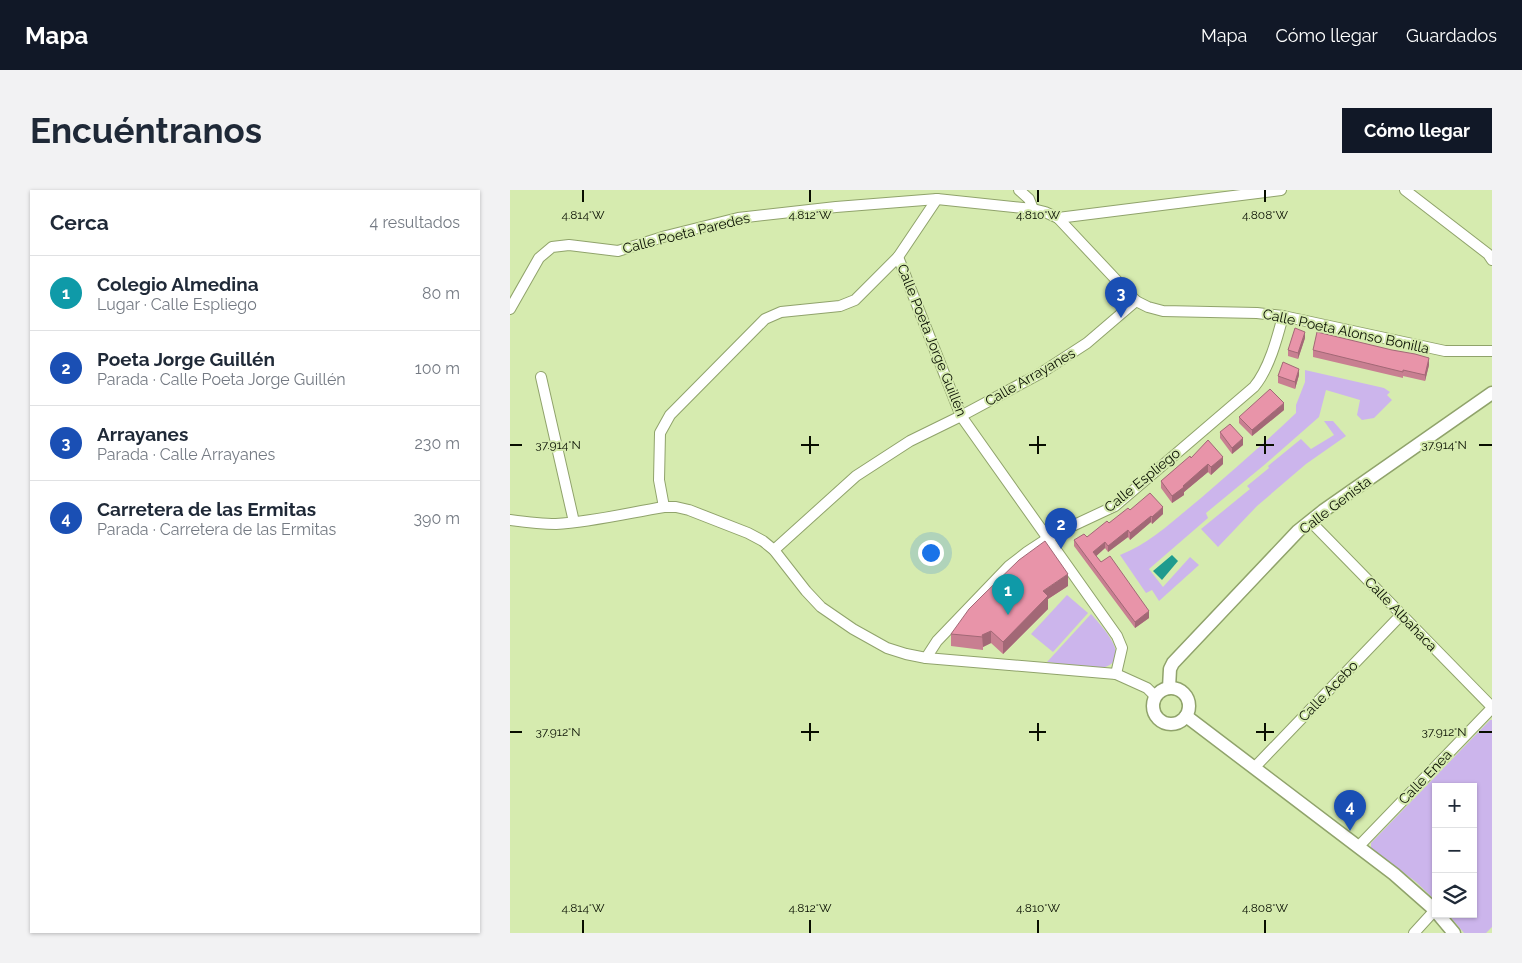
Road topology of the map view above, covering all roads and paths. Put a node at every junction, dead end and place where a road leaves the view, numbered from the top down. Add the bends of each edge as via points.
1 (1019, 190) edge
2 (1281, 190) edge
3 (1405, 190) edge
4 (937, 199) junction
5 (1033, 209) junction
6 (1058, 218) junction
7 (898, 258) junction
8 (1492, 260) edge
9 (1136, 301) junction
10 (510, 309) edge
11 (1283, 316) junction
12 (1492, 351) edge
13 (541, 377) dead end
14 (1492, 393) edge
15 (962, 416) junction
16 (664, 507) junction
17 (510, 520) edge
18 (1310, 521) junction
19 (574, 522) junction
20 (1048, 538) junction
21 (774, 550) junction
22 (1402, 614) junction
23 (926, 658) junction
24 (1116, 674) junction
25 (1169, 688) junction
26 (1155, 696) junction
27 (1492, 707) edge
28 (1186, 716) junction
29 (1254, 768) junction
30 (1358, 847) junction
31 (1432, 908) edge
32 (1432, 916) edge
33 (1441, 918) edge
34 (1414, 933) edge
35 (1454, 933) edge

1 - 5 street via 1029,199
2 - 6 street, Calle Poeta Paredes
3 - 8 street
4 - 5 street, Calle Poeta Paredes
4 - 7 street
4 - 10 street, Calle Poeta Paredes via 738,218 618,251 569,245 552,247 538,258
5 - 6 street, Calle Poeta Paredes
6 - 9 street, Calle Poeta Alonso Bonilla
7 - 15 street, Calle Poeta Jorge Guillén
7 - 16 street via 855,300 840,306 781,312 765,319 670,414 660,433 659,480
9 - 11 street, Calle Poeta Alonso Bonilla via 1163,311
9 - 15 street, Calle Arrayanes via 1087,343 1041,374
11 - 12 street, Calle Poeta Alonso Bonilla via 1445,351
11 - 20 street, Calle Espliego via 1260,380 1254,387 1115,506
13 - 19 street
14 - 18 street, Calle Genista
15 - 20 street, Calle Poeta Jorge Guillén
15 - 21 street, Calle Arrayanes via 910,441 856,476
16 - 19 street
16 - 21 street via 697,513 748,533
17 - 19 street
18 - 22 street, Calle Albahaca
18 - 25 street, Calle Genista via 1173,663
20 - 23 street, Calle Espliego via 995,580 937,640
20 - 24 street, Calle Poeta Jorge Guillén via 1117,636 1122,648
21 - 23 street via 821,607 887,648
22 - 27 street, Calle Albahaca
22 - 29 street, Calle Acebo
23 - 24 street
24 - 26 street via 1148,688
25 - 26 street
25 - 28 street via 1180,690 1188,699
26 - 28 street via 1152,706 1160,721 1177,723
27 - 30 street, Calle Enea
28 - 29 street
29 - 30 street
30 - 31 street
32 - 34 street
33 - 35 street

